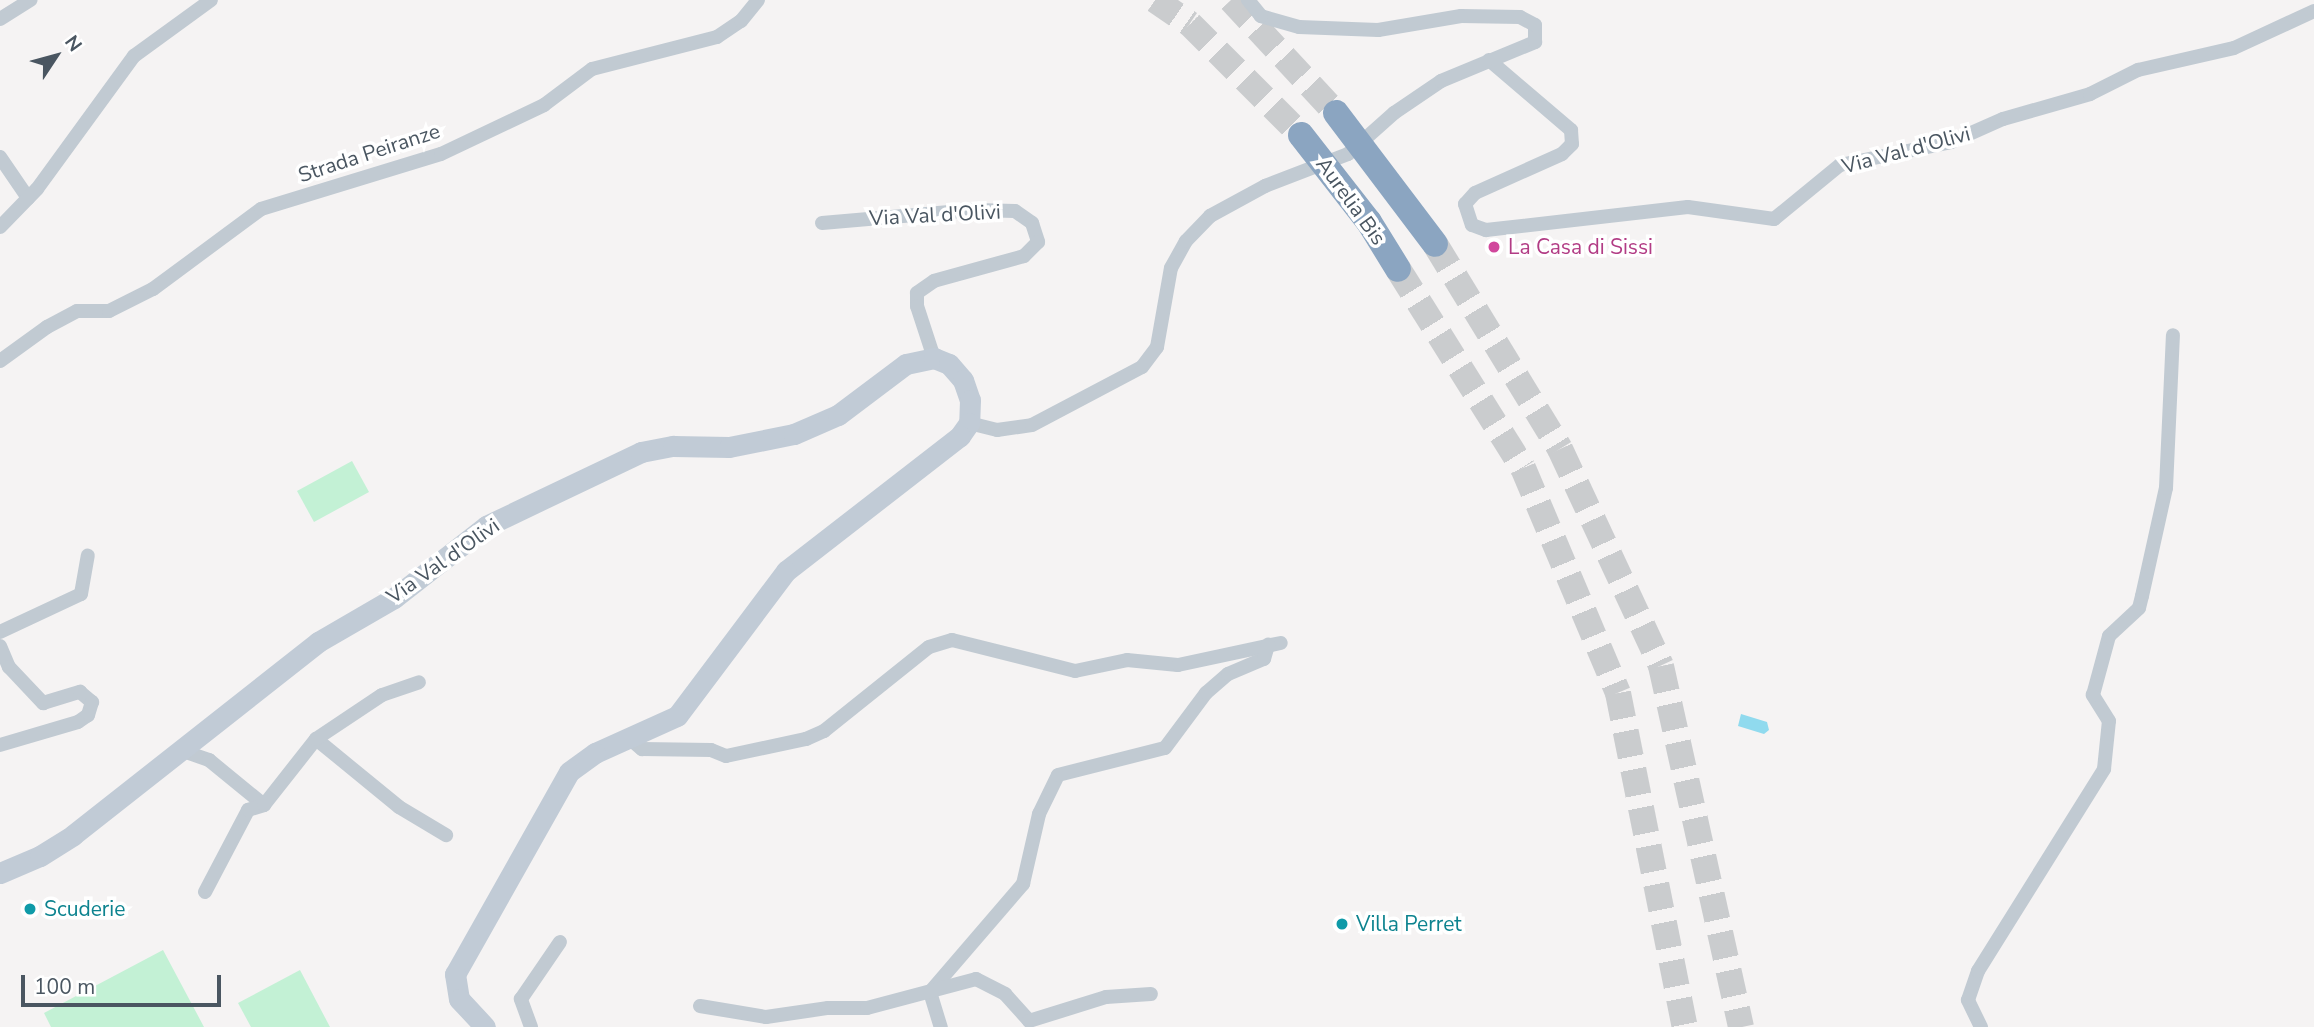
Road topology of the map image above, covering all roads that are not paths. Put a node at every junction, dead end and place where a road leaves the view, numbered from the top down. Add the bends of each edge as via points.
1 (31, 0) edge
2 (211, 0) edge
3 (758, 0) edge
4 (1248, 0) edge
5 (2314, 10) edge
6 (0, 19) edge
7 (1489, 60) junction
8 (1336, 113) tunnel mouth
9 (1301, 135) tunnel mouth
10 (0, 157) edge
11 (28, 198) junction
12 (822, 223) dead end
13 (0, 227) edge
14 (1435, 244) tunnel mouth
15 (1398, 270) tunnel mouth
16 (2173, 335) dead end
17 (934, 358) junction
18 (0, 362) edge
19 (970, 424) junction
20 (88, 556) dead end
21 (0, 632) edge
22 (0, 646) edge
23 (419, 682) dead end
24 (316, 739) junction
25 (630, 739) junction
26 (0, 746) edge
27 (180, 750) junction
28 (264, 805) junction
29 (446, 835) dead end
30 (0, 873) edge
31 (205, 892) dead end
32 (560, 942) dead end
33 (930, 992) junction
34 (1151, 994) dead end
35 (700, 1006) dead end
36 (788, 1021) edge
37 (1976, 1021) edge
38 (485, 1027) edge
39 (531, 1027) edge
40 (940, 1027) edge

1 - 6 street
2 - 11 street via 134,56
3 - 18 street, Strada Peiranze via 741,21 717,37 592,69 544,105 441,154 261,209 153,289 109,310 77,311
4 - 7 street via 1261,16 1299,27 1378,30 1480,15 1520,17 1535,25 1535,41
5 - 7 street, Via Val d'Olivi via 2234,48 2137,70 2090,94 2004,119 1951,142 1840,165 1774,219 1688,207 1486,230 1472,225 1465,204 1475,193 1562,154 1572,144 1571,130
7 - 19 street via 1416,96 1348,155 1265,186 1210,216 1186,241 1171,268 1157,347 1142,367 1032,425 997,430
8 - 14 highway, Aurelia Bis
9 - 15 highway, Aurelia Bis via 1369,222
10 - 11 street
11 - 13 street
12 - 17 street, Via Val d'Olivi via 975,210 1015,211 1032,223 1038,242 1024,256 934,281 917,293
16 - 37 street via 2166,488 2138,608 2109,636 2093,695 2109,721 2104,769 1987,954 1969,990
17 - 19 street via 948,364 962,380 970,400
17 - 27 street, Via Val d'Olivi via 906,364 814,428 729,447 673,446 641,452 486,526 394,598 318,642
19 - 25 street via 952,444 786,571 767,591 686,708 665,724
20 - 21 street via 81,594
22 - 26 street via 9,667 43,703 80,692 92,702 88,715 78,722
23 - 24 street via 382,695
24 - 28 street
24 - 29 street via 399,807
25 - 33 street via 642,749 710,750 726,756 806,739 824,731 929,647 952,640 1075,671 1127,660 1178,665 1274,644 1264,659 1228,674 1206,694 1165,748 1058,775 1039,814 1023,884
25 - 38 street via 585,758 569,772 459,963 455,991
27 - 28 street via 209,760
27 - 30 street, Via Val d'Olivi via 57,846
28 - 31 street via 248,810
32 - 39 street via 521,999
33 - 34 street via 976,979 1005,994 1029,1021 1107,997
33 - 36 street via 867,1008 828,1008
33 - 40 street
35 - 36 street

